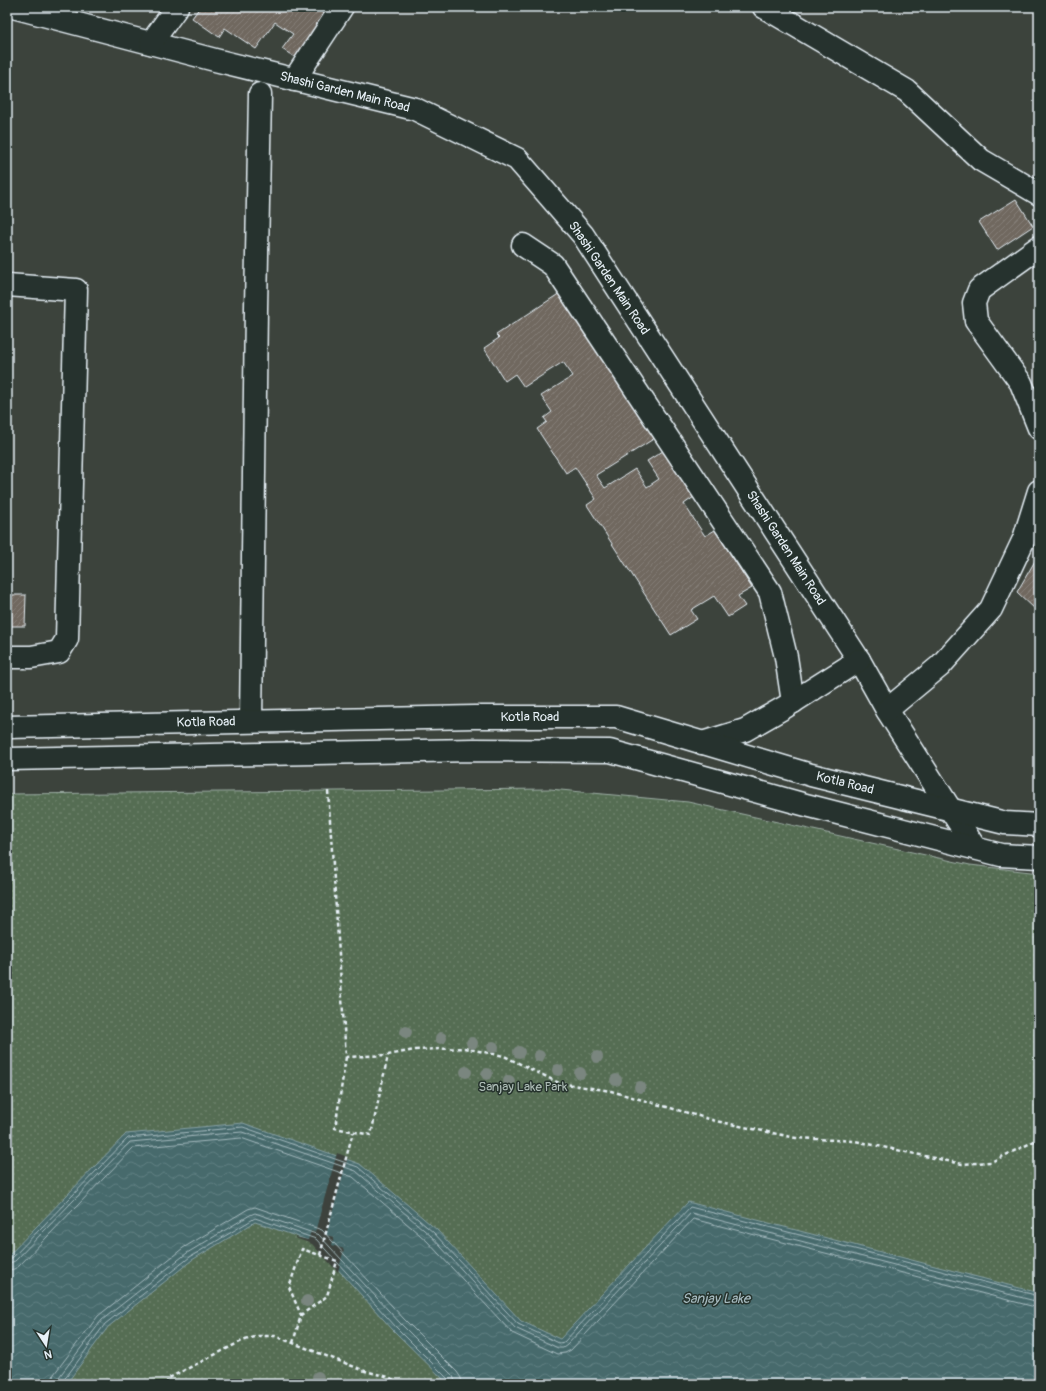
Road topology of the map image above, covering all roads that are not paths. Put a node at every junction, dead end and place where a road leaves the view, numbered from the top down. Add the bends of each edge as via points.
1 (13, 7) edge
2 (177, 7) edge
3 (342, 7) edge
4 (765, 7) edge
5 (151, 44) junction
6 (294, 80) junction
7 (260, 94) dead end
8 (1039, 194) edge
9 (523, 245) dead end
10 (1039, 247) edge
11 (7, 285) edge
12 (1039, 428) edge
13 (1039, 491) edge
14 (7, 657) edge
15 (859, 660) junction
16 (793, 702) junction
17 (887, 710) junction
18 (251, 722) junction
19 (7, 727) edge
20 (702, 743) junction
21 (7, 759) edge
22 (950, 809) junction
23 (1039, 825) edge
24 (975, 848) junction
25 (1039, 857) edge

1 - 5 street, Shashi Garden Main Road
2 - 5 street
3 - 6 street
4 - 8 street via 907,91 981,160
5 - 6 street, Shashi Garden Main Road
6 - 15 street, Shashi Garden Main Road via 415,109 517,159 583,235
7 - 18 street
9 - 16 street via 553,265 770,592 786,657
10 - 12 street via 979,290 974,303 976,321 1021,383
11 - 14 street via 76,290 67,639 59,652 31,658
13 - 17 street via 1024,539 991,609 940,666
15 - 16 street
15 - 17 street, Shashi Garden Main Road
16 - 20 street via 745,730
17 - 22 street, Shashi Garden Main Road
18 - 19 street, Kotla Road
18 - 20 street, Kotla Road via 616,717
20 - 22 street, Kotla Road via 811,775
21 - 24 street via 474,750 610,751
22 - 23 street, Kotla Road via 1005,823
22 - 24 street, Shashi Garden Main Road
24 - 25 street via 1000,855

